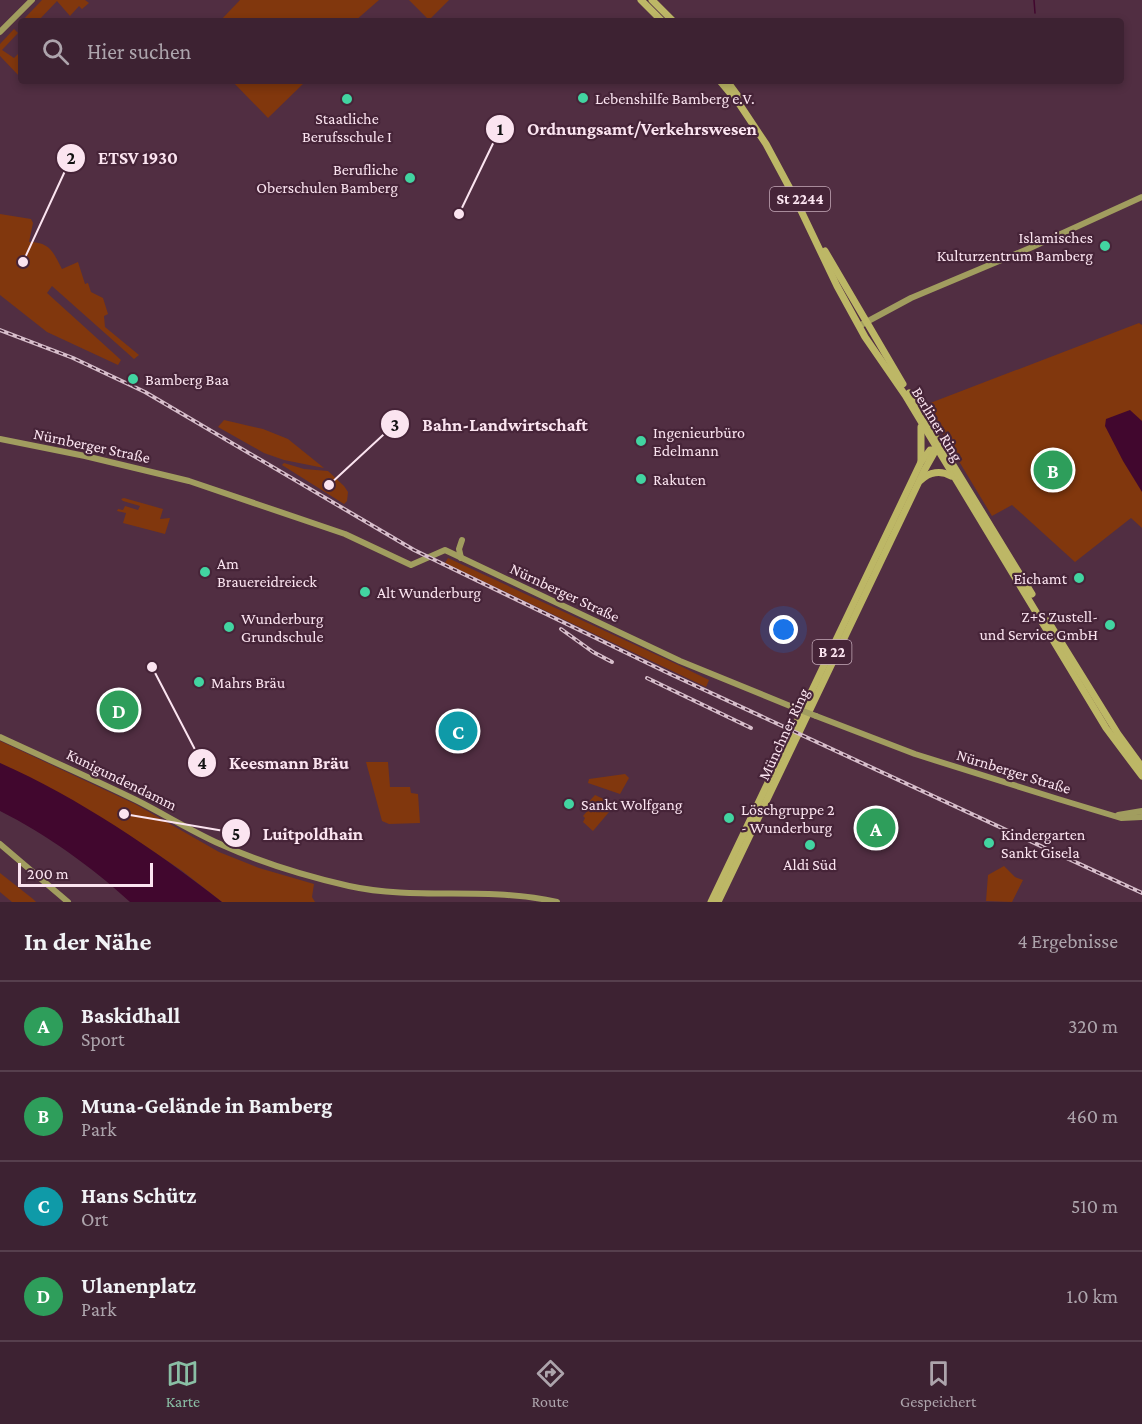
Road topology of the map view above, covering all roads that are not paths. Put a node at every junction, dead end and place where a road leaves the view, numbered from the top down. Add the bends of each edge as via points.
1 (32, 0) edge
2 (641, 0) edge
3 (652, 0) edge
4 (659, 18) edge
5 (670, 18) edge
6 (0, 32) edge
7 (722, 84) edge
8 (728, 84) edge
9 (1142, 197) edge
10 (863, 324) junction
11 (920, 418) junction
12 (937, 437) junction
13 (0, 439) edge
14 (936, 450) junction
15 (946, 452) junction
16 (921, 462) junction
17 (956, 480) junction
18 (919, 482) junction
19 (462, 540) dead end
20 (461, 558) junction
21 (0, 737) edge
22 (1142, 767) edge
23 (1142, 776) edge
24 (1142, 811) edge
25 (1114, 815) junction
26 (1142, 817) edge
27 (0, 844) edge
28 (68, 902) edge
29 (557, 902) edge
30 (711, 902) edge
31 (718, 902) edge

1 - 6 street
2 - 4 main road
3 - 5 main road
7 - 10 main road, Berliner Ring / St 2244 via 779,165 837,286
8 - 10 main road, Berliner Ring / St 2244 via 782,163
9 - 10 street via 911,298
10 - 11 main road, Berliner Ring / St 2244
10 - 12 main road, Berliner Ring / St 2244
11 - 14 main road, Berliner Ring / St 2244
11 - 16 main road
12 - 14 main road
12 - 15 main road, Berliner Ring / St 2244
13 - 20 street, Nürnberger Straße via 189,481 345,534 411,565 445,550
14 - 15 main road
14 - 16 main road, B 22 via 928,452
14 - 17 main road, Berliner Ring / St 2244
14 - 18 main road, Münchner Ring
15 - 22 main road, Berliner Ring via 1106,716
16 - 30 main road, Münchner Ring / B 22
17 - 18 main road via 939,472
17 - 23 main road, Berliner Ring via 1106,728
18 - 31 main road, Münchner Ring / B 22
19 - 20 street
20 - 25 street, Nürnberger Straße, bridge via 680,661 795,708 942,762
21 - 29 street, Kunigundendamm via 218,843 307,876 396,892
24 - 25 street, Nürnberger Straße
25 - 26 street, Nürnberger Straße
27 - 28 street

